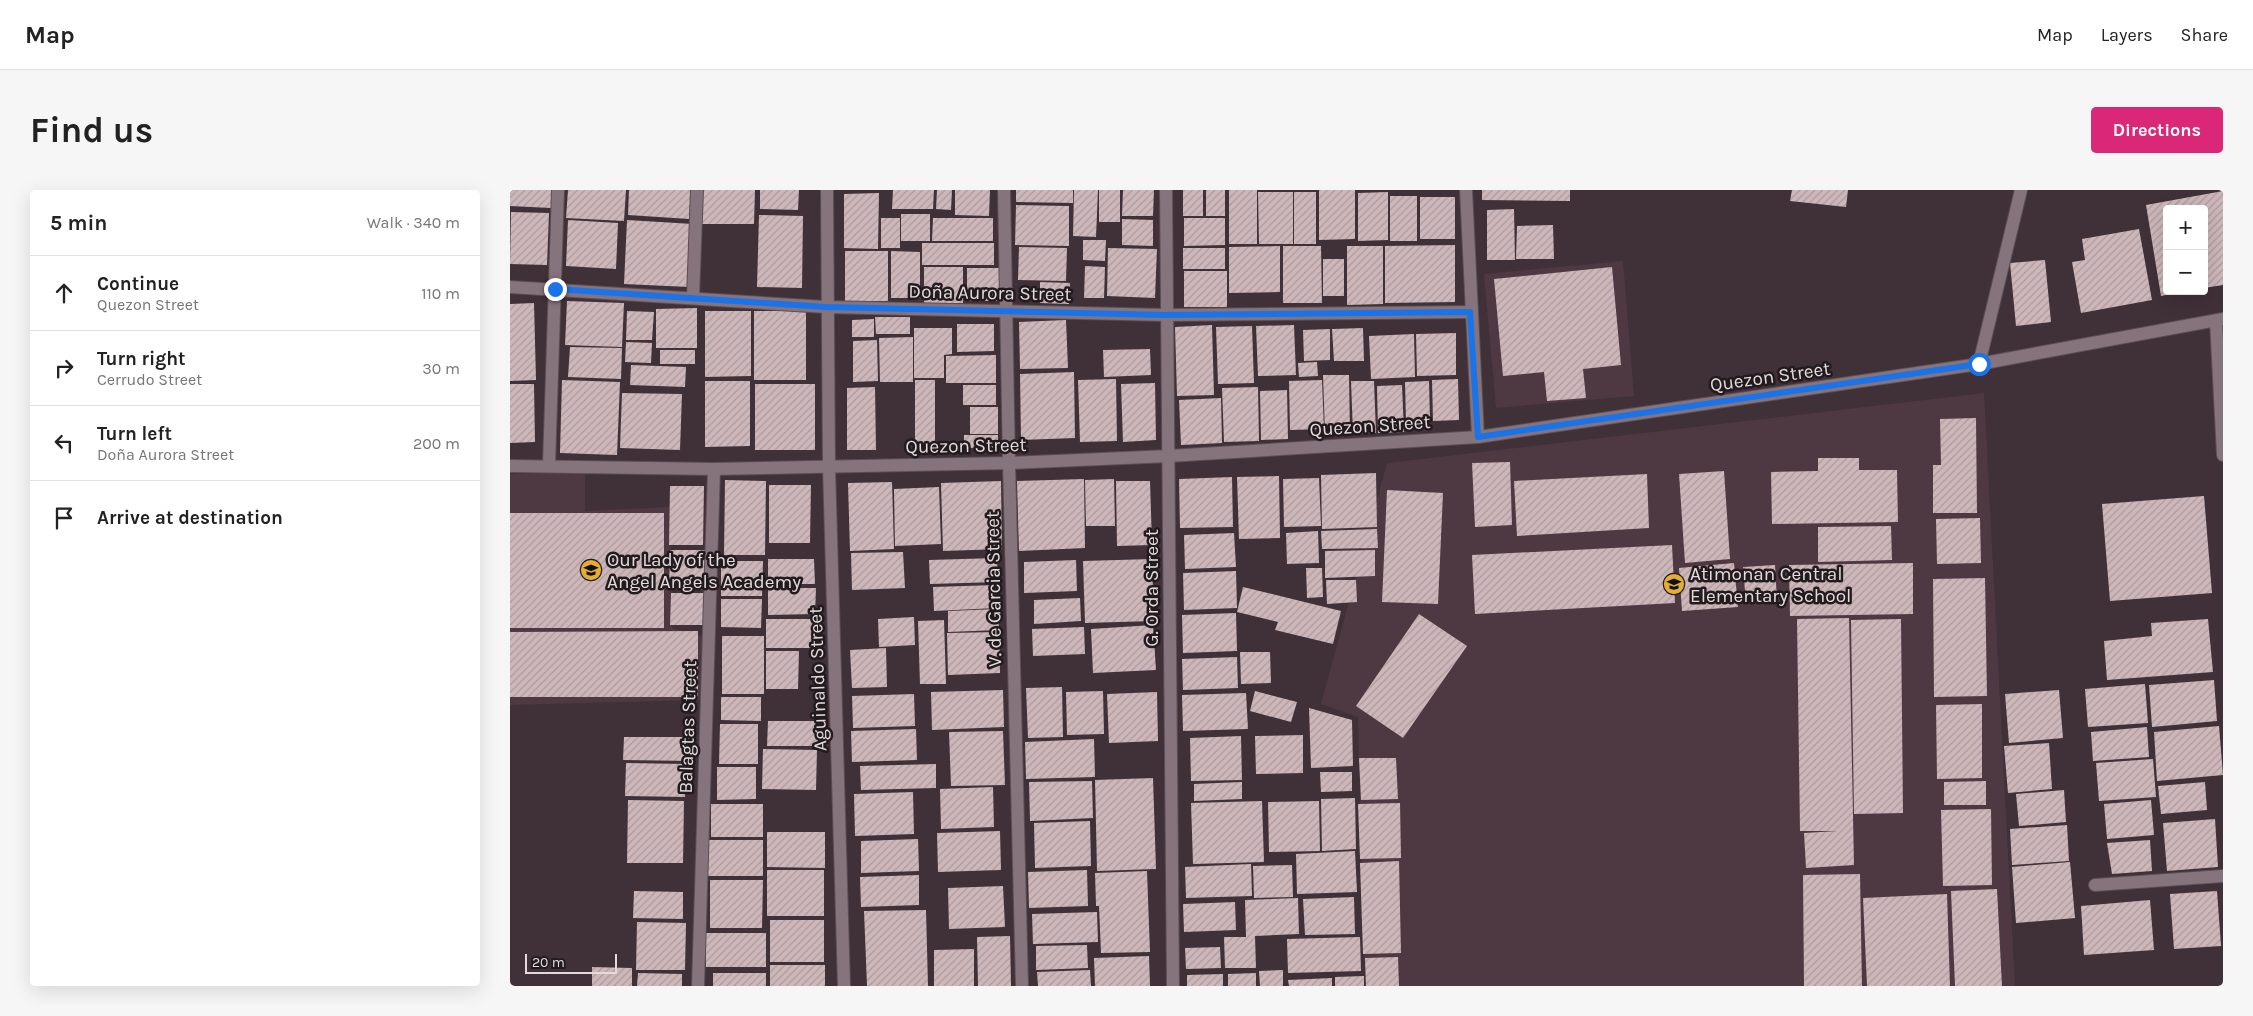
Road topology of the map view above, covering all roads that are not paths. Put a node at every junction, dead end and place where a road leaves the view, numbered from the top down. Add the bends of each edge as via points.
1 (558, 190) edge
2 (697, 190) edge
3 (827, 190) edge
4 (1004, 190) edge
5 (1166, 190) edge
6 (1466, 190) edge
7 (2021, 190) edge
8 (510, 287) edge
9 (555, 289) junction
10 (693, 298) junction
11 (826, 307) junction
12 (1007, 310) junction
13 (1470, 312) junction
14 (1165, 315) junction
15 (2220, 320) edge
16 (1979, 364) junction
17 (1478, 437) junction
18 (2223, 455) edge
19 (1169, 456) junction
20 (1008, 463) junction
21 (549, 465) junction
22 (510, 466) edge
23 (829, 467) junction
24 (714, 469) junction
25 (2223, 876) edge
26 (2095, 885) dead end
27 (698, 986) edge
28 (844, 986) edge
29 (1022, 986) edge
30 (1173, 986) edge

1 - 9 street
2 - 10 street
3 - 11 street, Aguinaldo Street
4 - 12 street, V. de Garcia Street
5 - 14 street, G. Orda Street
6 - 13 street
7 - 16 street
8 - 9 street, Doña Aurora Street
9 - 10 street, Doña Aurora Street
9 - 21 street
10 - 11 street, Doña Aurora Street
11 - 12 street, Doña Aurora Street
11 - 23 street, Aguinaldo Street
12 - 14 street, Doña Aurora Street
12 - 20 street, V. de Garcia Street
13 - 14 street, Doña Aurora Street
13 - 17 street
14 - 19 street, G. Orda Street
15 - 16 street, Quezon Street
15 - 18 street
16 - 17 street, Quezon Street
17 - 19 street, Quezon Street
19 - 20 street, Quezon Street
19 - 30 street, G. Orda Street
20 - 23 street, Quezon Street
20 - 29 street, V. de Garcia Street
21 - 22 street, Quezon Street
21 - 24 street, Quezon Street
23 - 24 street, Quezon Street
23 - 28 street, Aguinaldo Street
24 - 27 street, Balagtas Street
25 - 26 street

